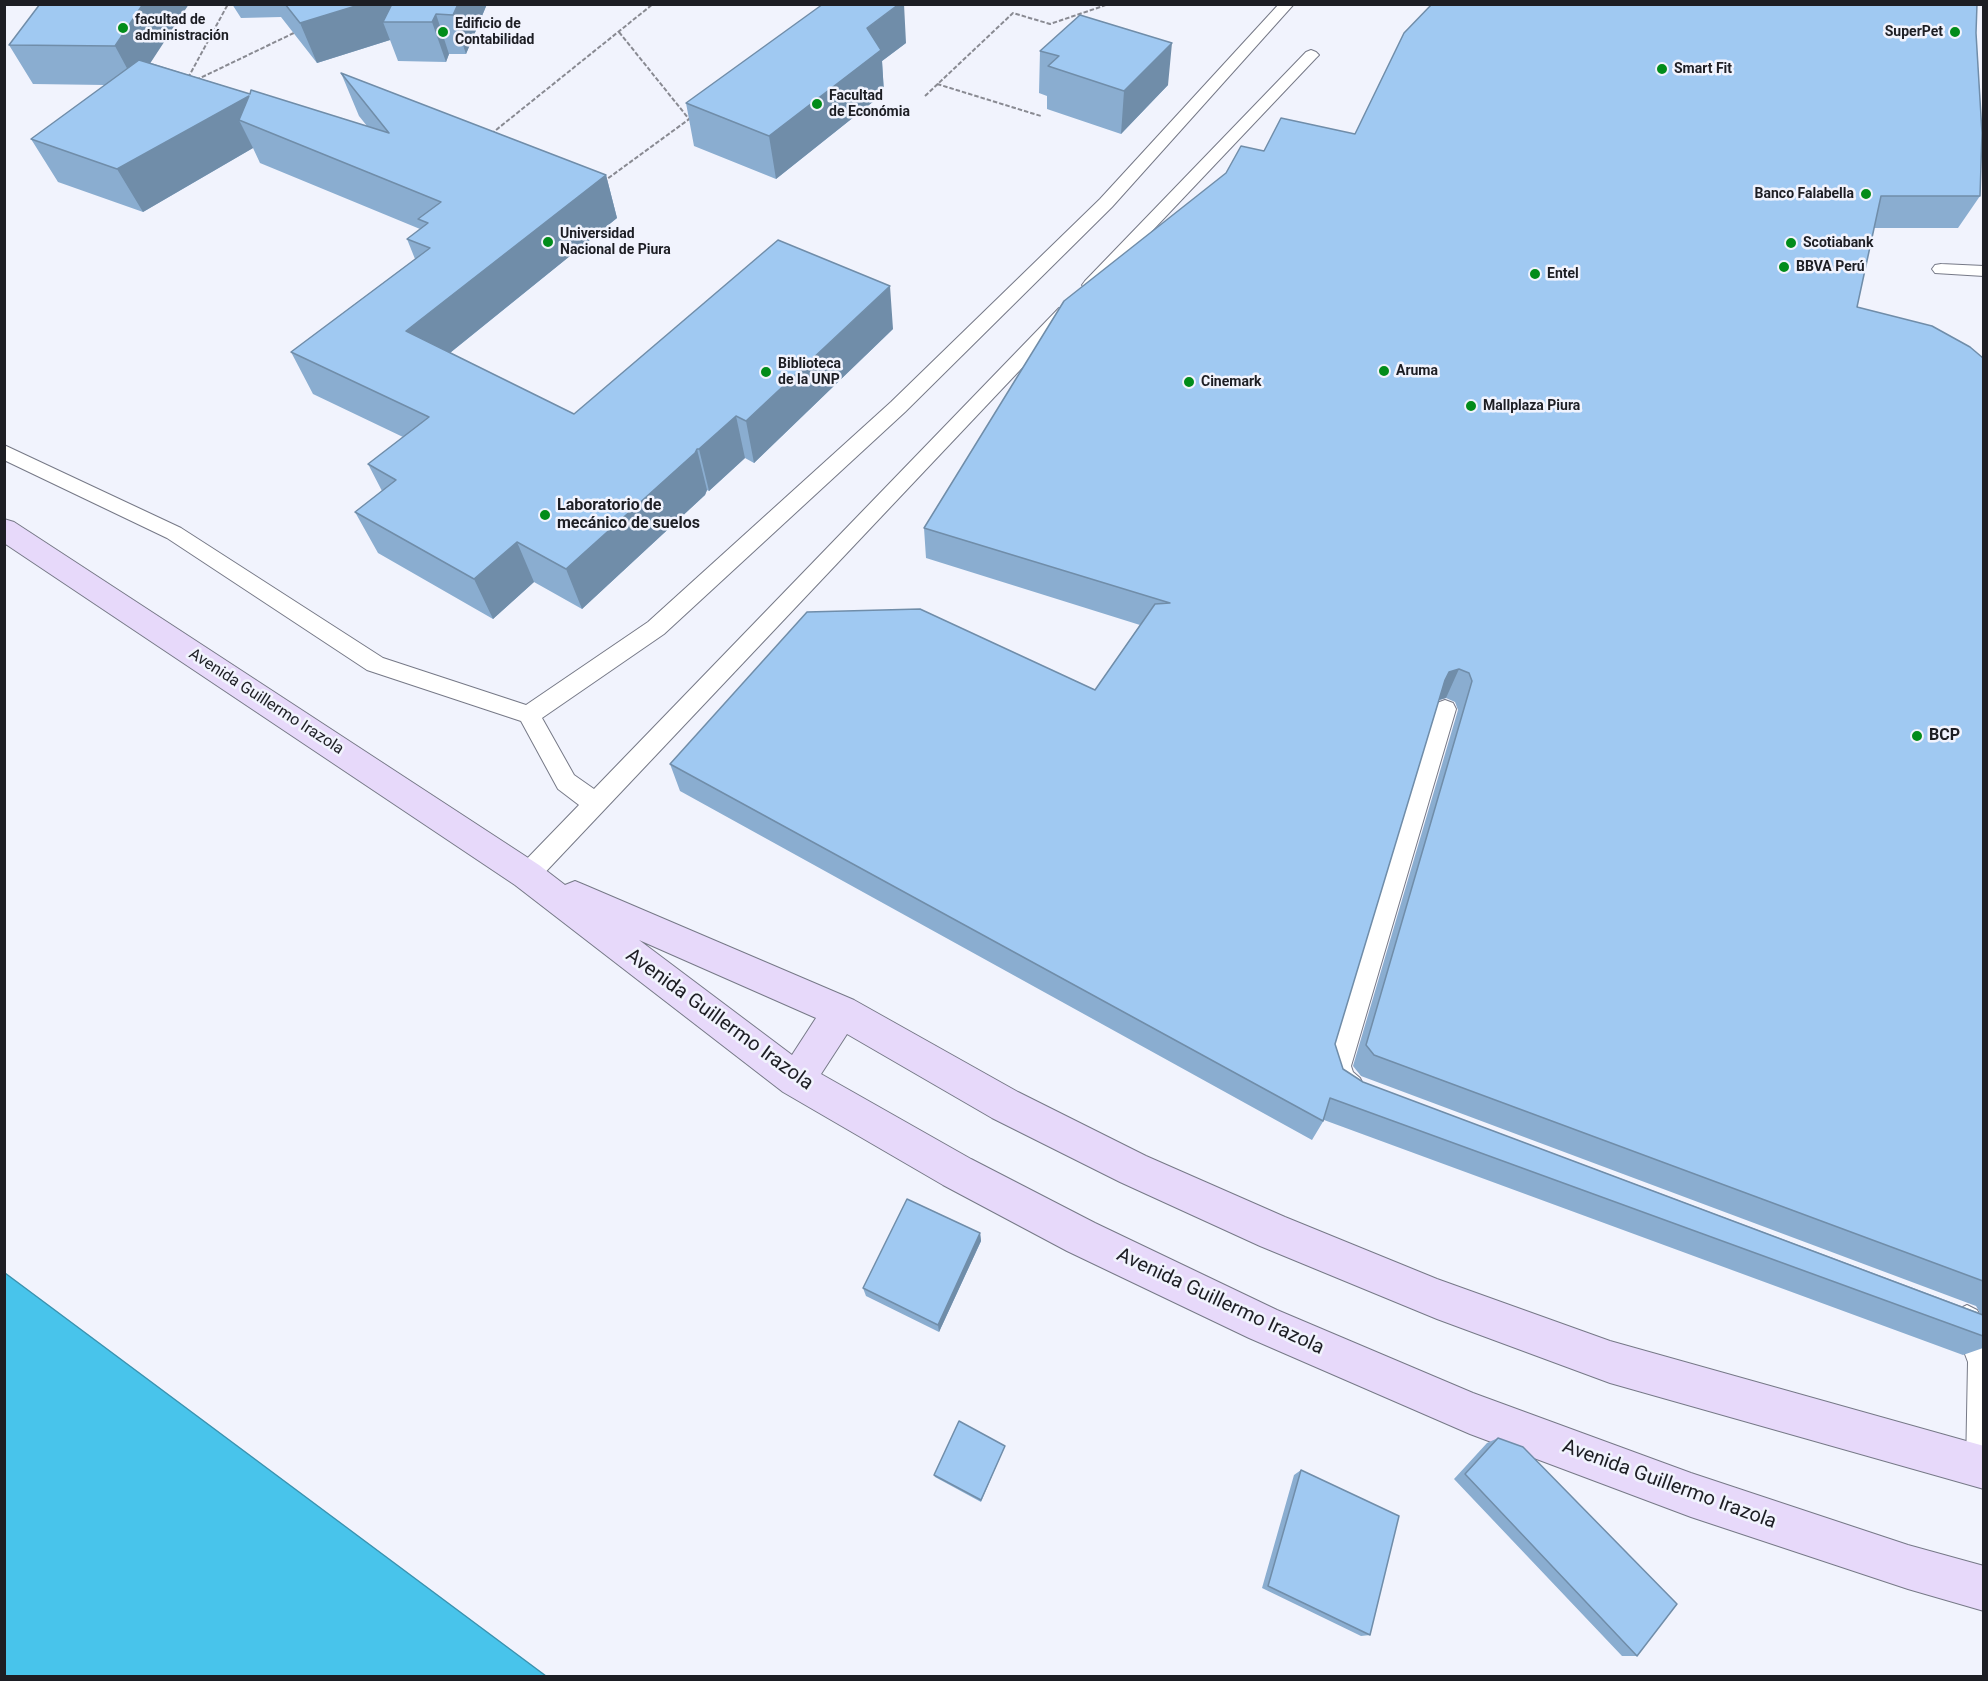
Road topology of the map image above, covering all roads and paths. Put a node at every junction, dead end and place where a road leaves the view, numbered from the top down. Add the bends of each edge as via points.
1 (228, 4) edge
2 (653, 4) edge
3 (1108, 4) edge
4 (1287, 4) edge
5 (307, 27) dead end
6 (619, 32) junction
7 (1311, 55) dead end
8 (193, 81) edge
9 (937, 84) junction
10 (183, 86) edge
11 (925, 96) dead end
12 (698, 113) dead end
13 (1041, 116) edge
14 (689, 119) junction
15 (488, 136) edge
16 (600, 184) dead end
17 (1941, 269) dead end
18 (1983, 272) edge
19 (4, 452) edge
20 (4, 529) edge
21 (1445, 709) edge
22 (529, 715) junction
23 (596, 804) junction
24 (527, 875) junction
25 (841, 1012) junction
26 (796, 1080) junction
27 (1373, 1095) edge
28 (1943, 1310) edge
29 (1982, 1468) edge
30 (1983, 1589) edge

1 - 10 path
2 - 6 path
3 - 9 path via 1050,24 1012,13
4 - 22 lane via 1106,203 898,407 656,628
5 - 8 path
6 - 14 path
6 - 15 path
7 - 23 lane
9 - 11 path
9 - 13 path
12 - 14 path
14 - 16 path
17 - 18 lane
19 - 22 lane via 174,533 375,664
20 - 24 main road, Avenida Guillermo Irazola
21 - 27 lane via 1338,1066 1342,1080
22 - 23 lane via 566,782
23 - 24 lane
24 - 25 main road, Avenida Guillermo Irazola
24 - 26 main road, Avenida Guillermo Irazola
25 - 26 main road
25 - 29 main road, Avenida Guillermo Irazola via 1005,1105 1134,1169 1437,1299 1610,1362
26 - 30 main road, Avenida Guillermo Irazola via 1081,1237 1285,1333 1470,1413 1691,1496
28 - 29 lane via 1965,1318 1983,1362

